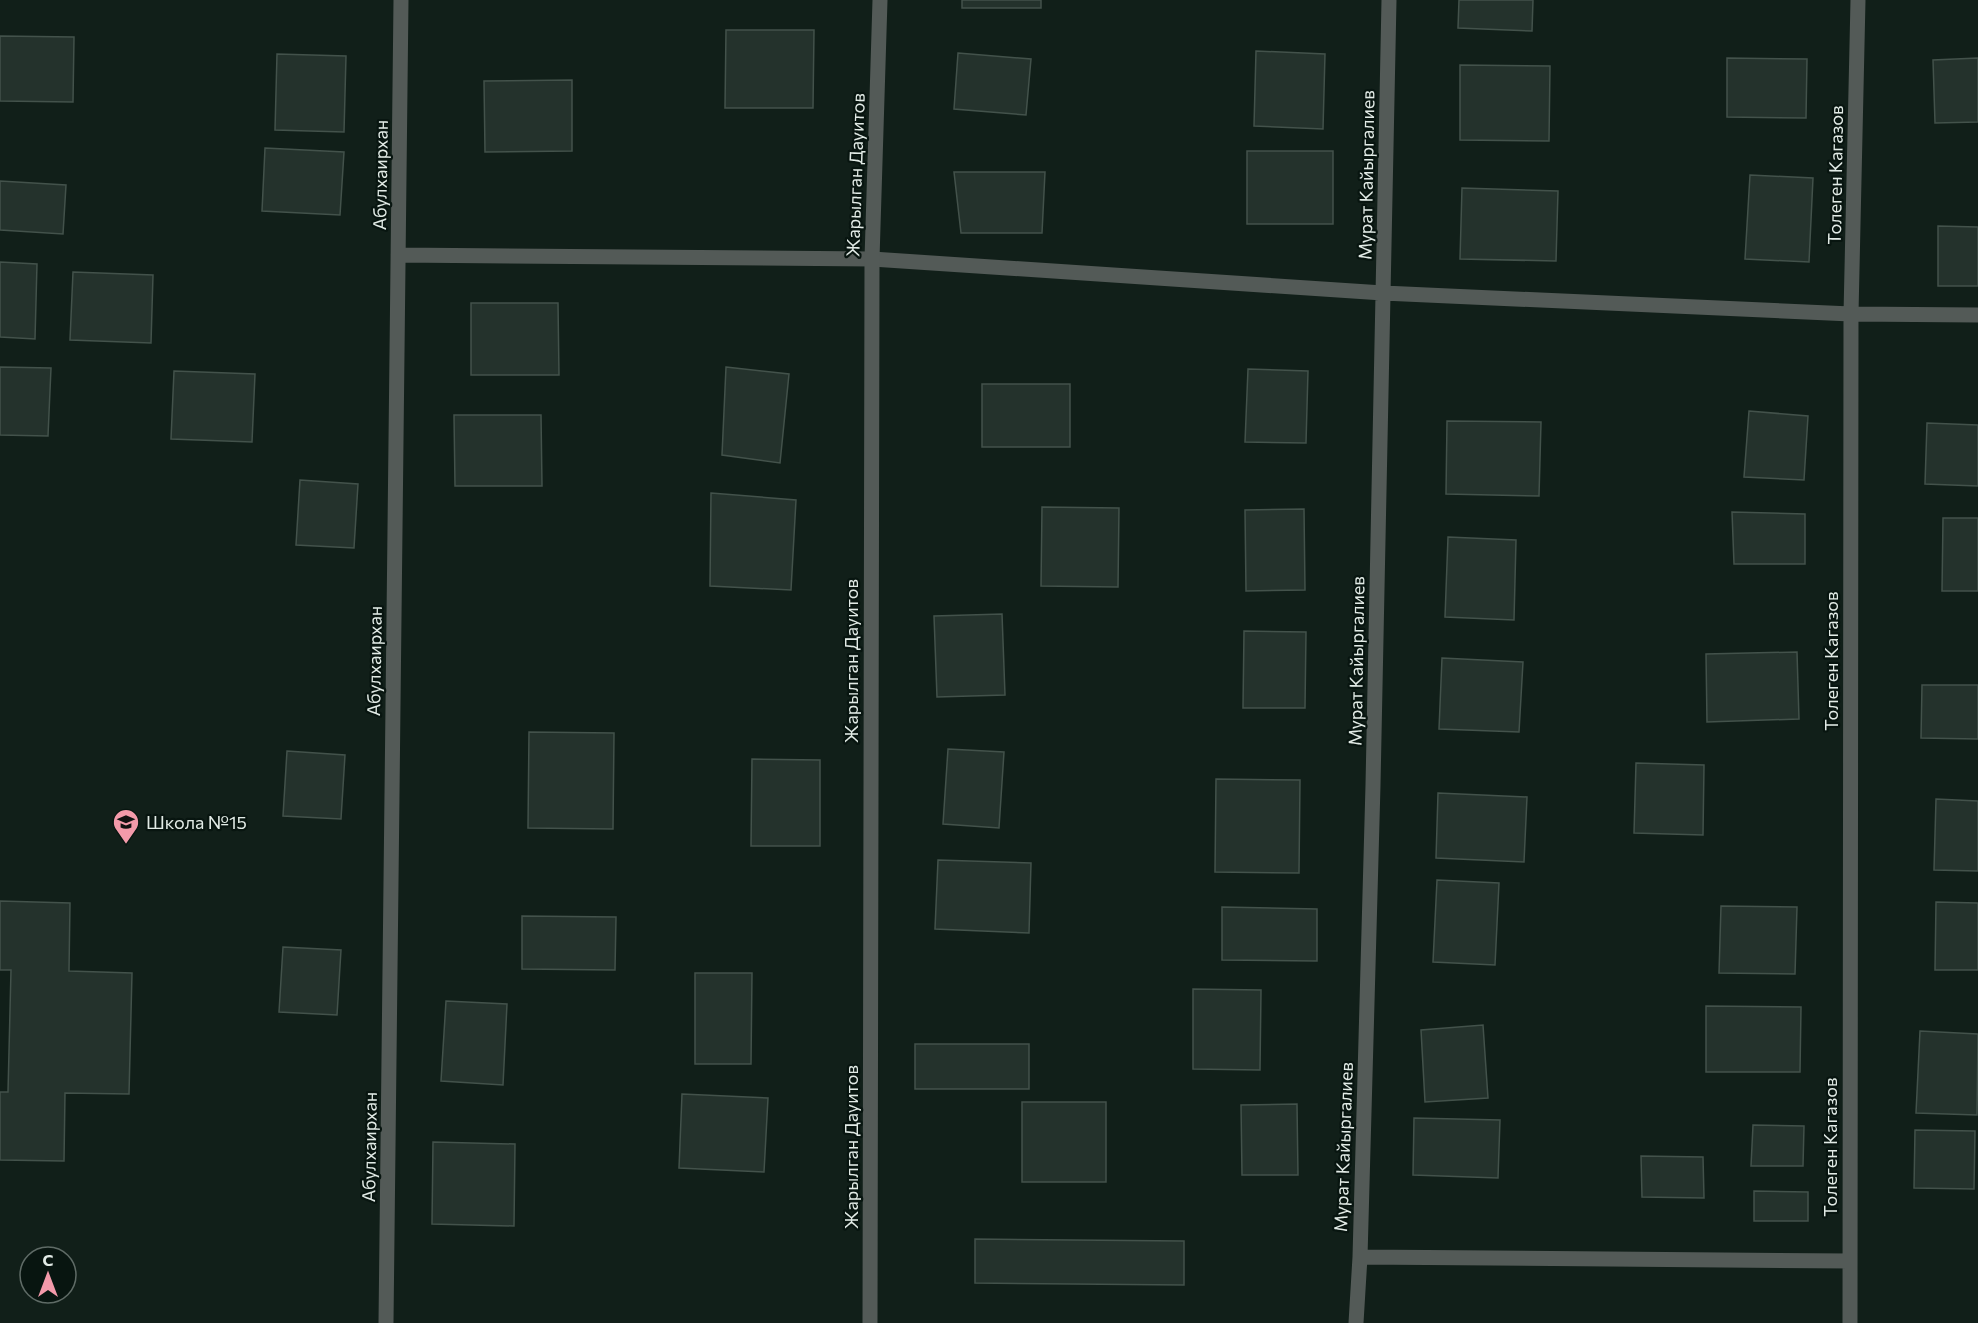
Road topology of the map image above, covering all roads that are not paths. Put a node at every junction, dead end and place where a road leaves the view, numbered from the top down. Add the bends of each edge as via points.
1 (401, 0) edge
2 (880, 0) edge
3 (1389, 0) edge
4 (1858, 0) edge
5 (398, 255) junction
6 (872, 259) junction
7 (1383, 293) junction
8 (1851, 314) junction
9 (1978, 315) edge
10 (1359, 1257) junction
11 (1850, 1261) junction
12 (386, 1323) edge
13 (870, 1323) edge
14 (1356, 1323) edge
15 (1850, 1323) edge

1 - 5 street, Абулхаирхан
2 - 6 street, Жарылган Дауитов
3 - 7 street, Мурат Кайыргалиев
4 - 8 street, Толеген Кагазов
5 - 6 street
5 - 12 street, Абулхаирхан
6 - 7 street
6 - 13 street, Жарылган Дауитов
7 - 8 street
7 - 10 street, Мурат Кайыргалиев
8 - 9 street
8 - 11 street, Толеген Кагазов
10 - 11 street
10 - 14 street, Мурат Кайыргалиев
11 - 15 street, Толеген Кагазов

